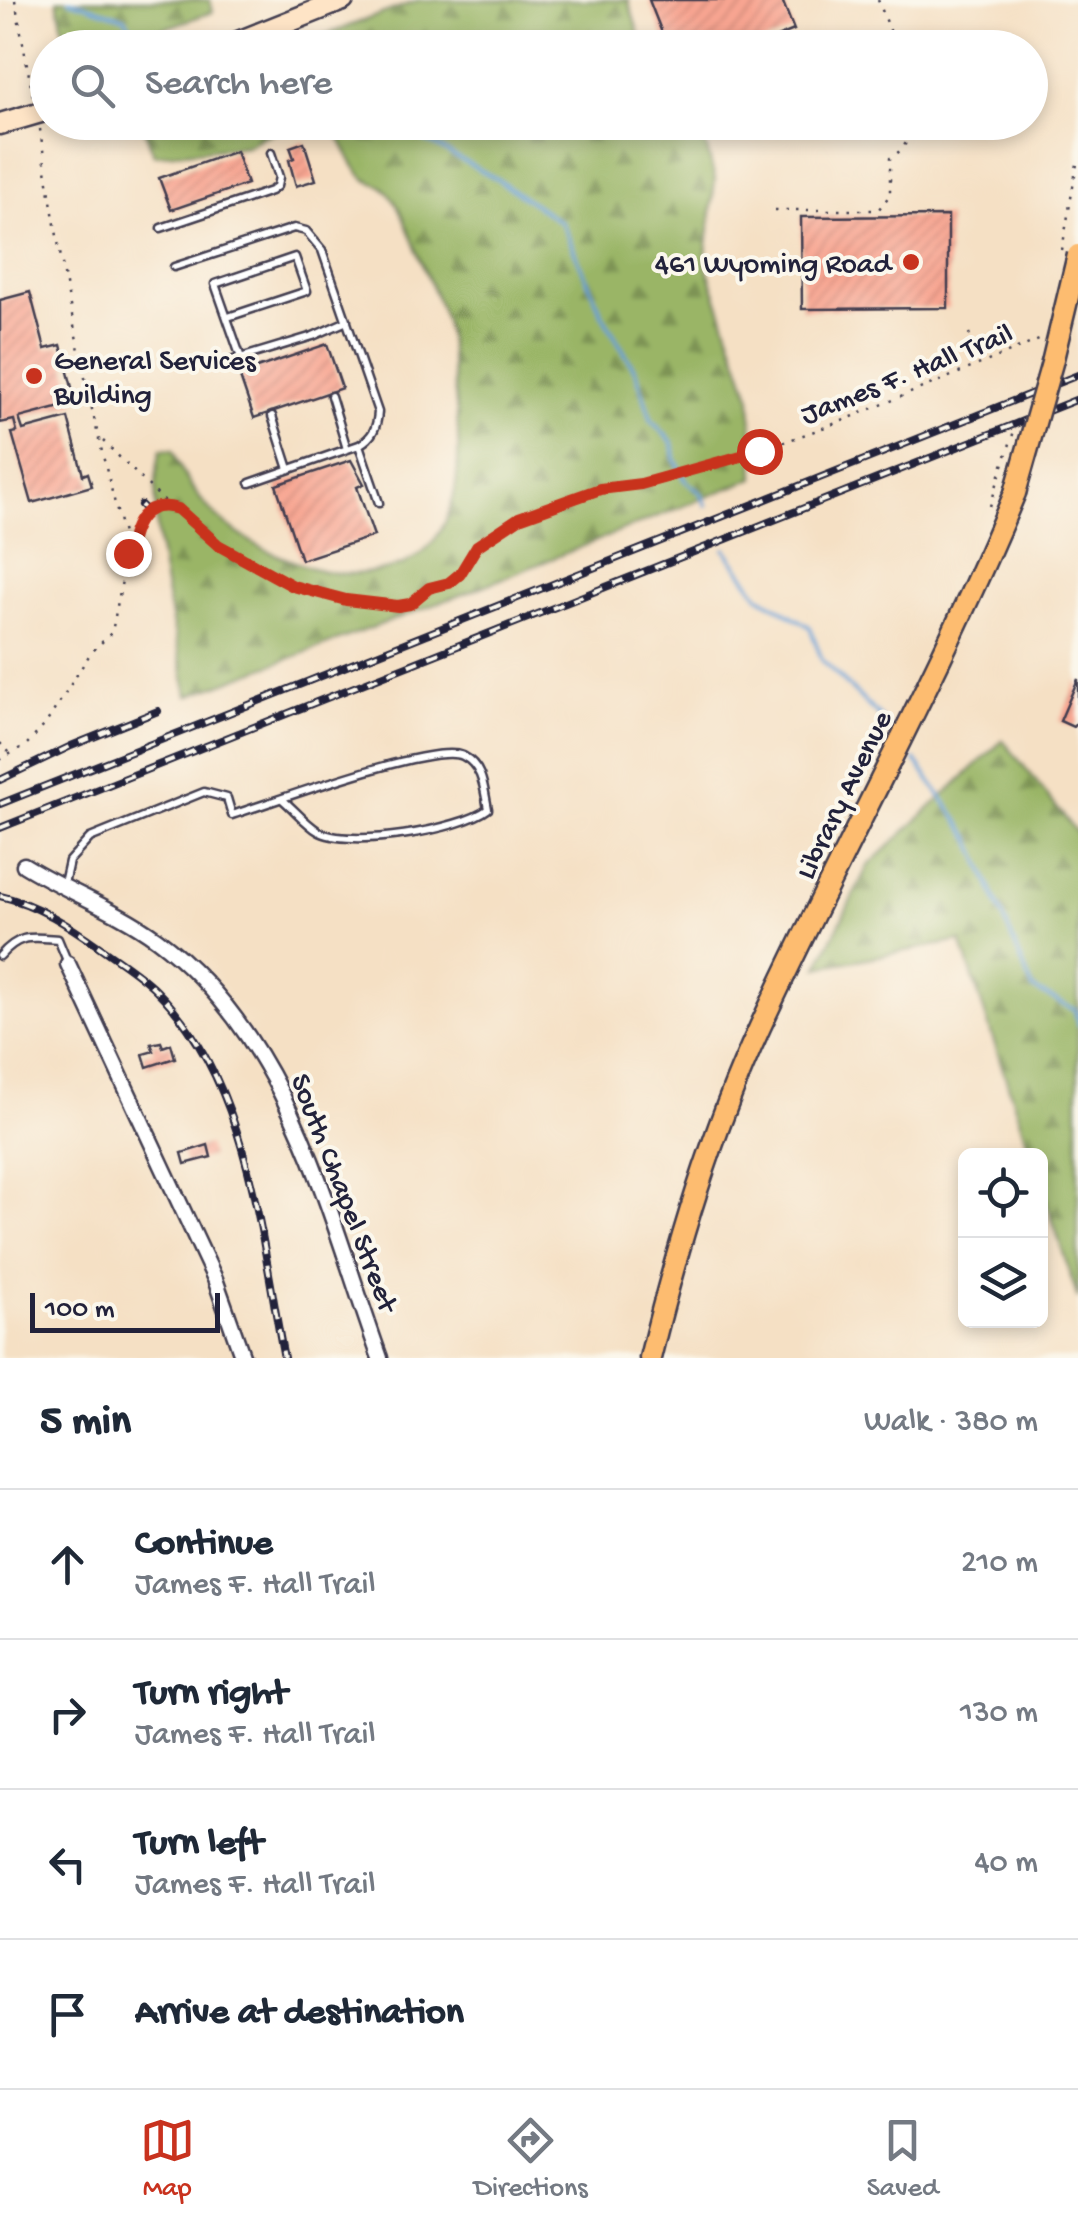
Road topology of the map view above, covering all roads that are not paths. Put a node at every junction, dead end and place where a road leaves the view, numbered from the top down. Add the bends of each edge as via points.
1 (343, 0) edge
2 (268, 30) edge
3 (30, 115) edge
4 (0, 124) edge
5 (272, 153) dead end
6 (161, 228) dead end
7 (1072, 256) edge
8 (174, 267) dead end
9 (228, 317) junction
10 (347, 322) junction
11 (240, 358) junction
12 (206, 368) dead end
13 (330, 396) dead end
14 (272, 416) dead end
15 (360, 446) junction
16 (347, 448) junction
17 (289, 469) junction
18 (250, 483) dead end
19 (379, 504) dead end
20 (282, 799) junction
21 (24, 866) dead end
22 (63, 889) junction
23 (12, 942) junction
24 (0, 948) edge
25 (0, 956) edge
26 (68, 964) joint
27 (244, 1358) edge
28 (380, 1358) edge
29 (650, 1358) edge

1 - 2 street
3 - 4 street
5 - 6 lane via 280,177 271,191
7 - 29 main road, Library Avenue, bridge via 1052,364 1015,493 936,672 759,1029 680,1241
8 - 10 lane via 284,230 306,231 322,250
9 - 9 lane via 216,284 295,257 307,291
9 - 11 lane
10 - 11 lane
10 - 15 lane via 378,412 373,434
11 - 12 lane
13 - 16 lane
14 - 17 lane
15 - 16 lane
15 - 19 lane
16 - 17 lane
17 - 18 lane
20 - 20 lane via 444,752 479,768 488,809 440,830 370,837 320,833
20 - 22 lane via 232,815 227,798 204,792 90,838 69,860
21 - 22 street, South Chapel Street
22 - 28 street, South Chapel Street via 116,911 160,942 214,990 258,1049 303,1142
23 - 24 lane
23 - 25 lane
23 - 26 lane via 58,939
26 - 27 street via 215,1279

